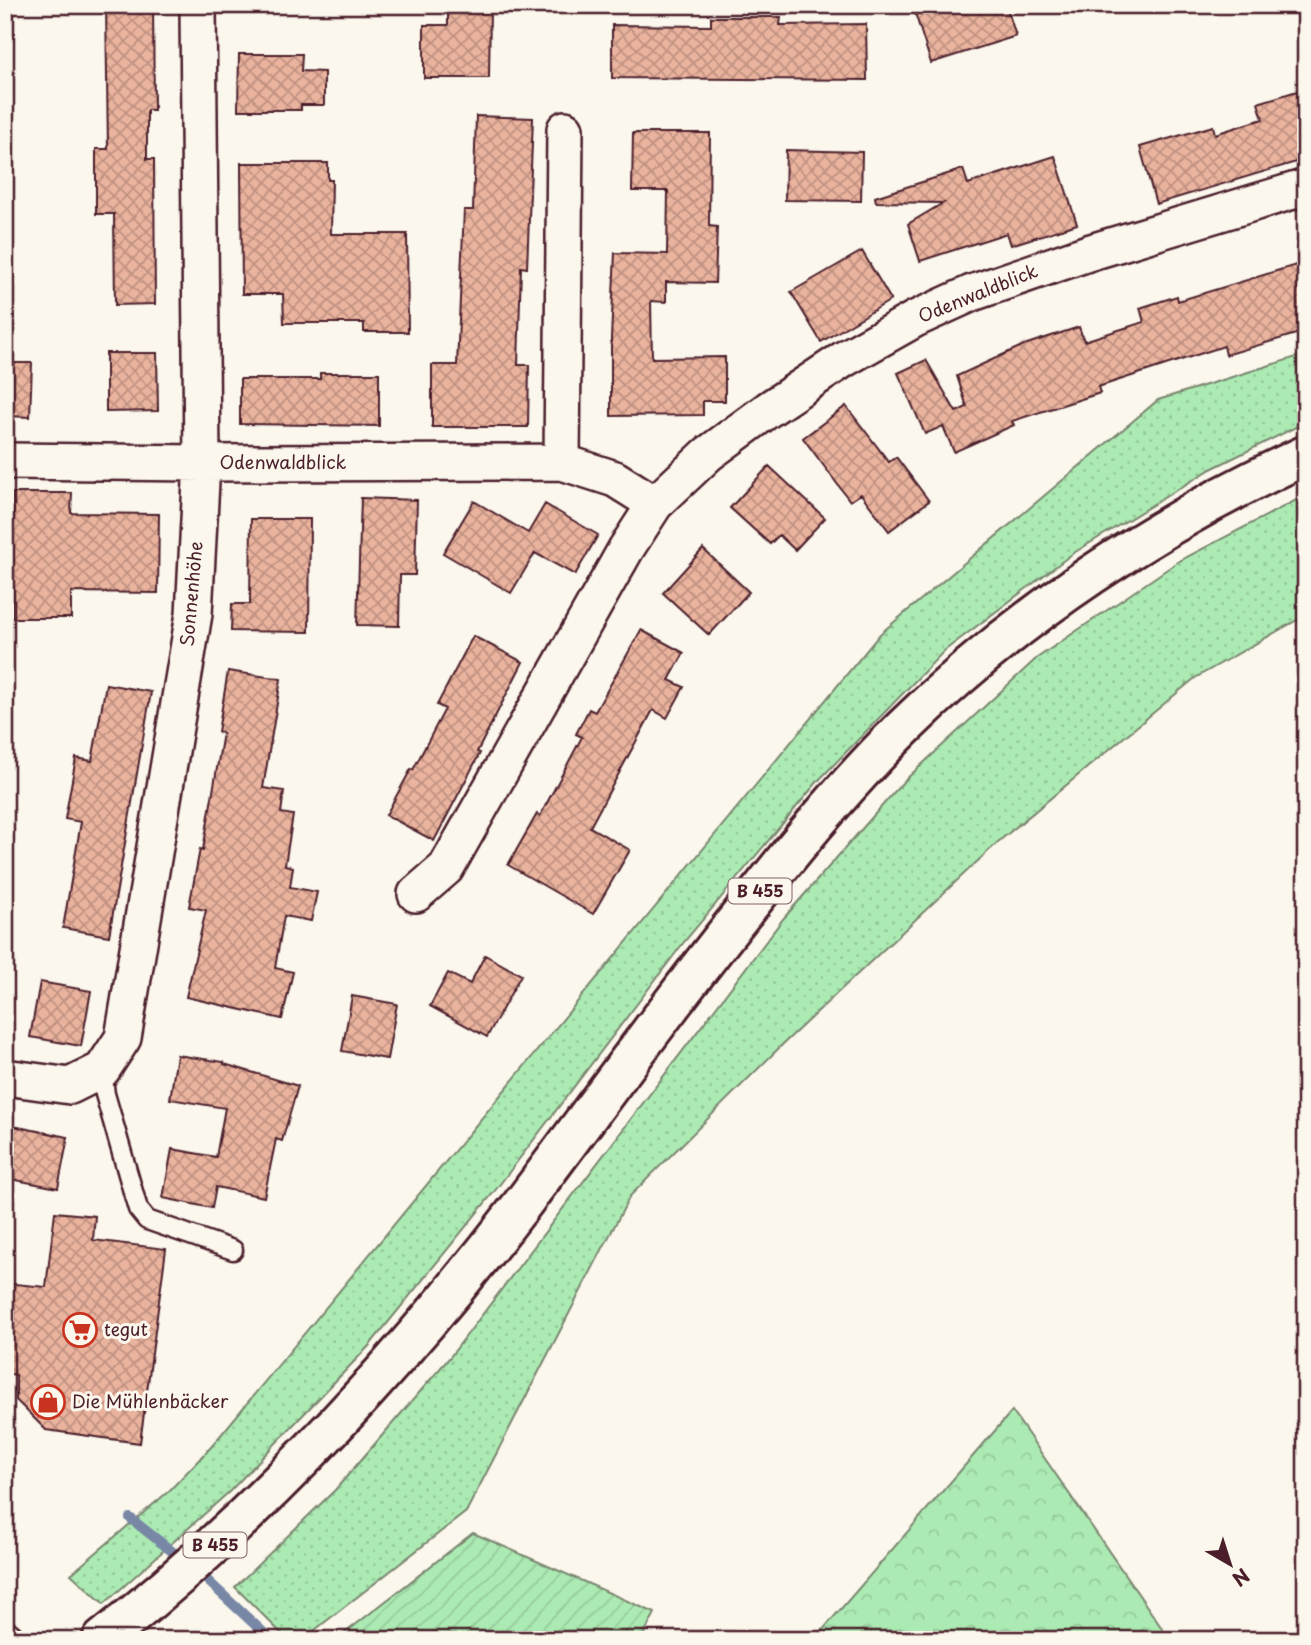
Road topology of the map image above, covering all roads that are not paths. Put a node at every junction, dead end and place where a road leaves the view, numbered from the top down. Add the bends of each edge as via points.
1 (198, 5) edge
2 (565, 128) dead end
3 (1306, 187) edge
4 (1306, 455) edge
5 (5, 461) edge
6 (562, 462) junction
7 (202, 463) junction
8 (655, 504) junction
9 (416, 894) dead end
10 (102, 1070) junction
11 (5, 1077) edge
12 (233, 1250) dead end
13 (102, 1640) edge

1 - 7 street, Sonnenhöhe
2 - 6 street
3 - 8 street, Odenwaldblick via 1088,253 972,293 915,319 769,409 708,454
4 - 13 main road, B 455 via 1098,571 1030,618 903,727 845,788 709,954 520,1206 385,1372 241,1522
5 - 7 street, Odenwaldblick
6 - 7 street, Odenwaldblick
6 - 8 street, Odenwaldblick via 615,480
7 - 10 street, Sonnenhöhe via 194,614 123,1038
8 - 9 street, Odenwaldblick via 446,868
10 - 11 street via 70,1086
10 - 12 lane via 138,1209 147,1220

